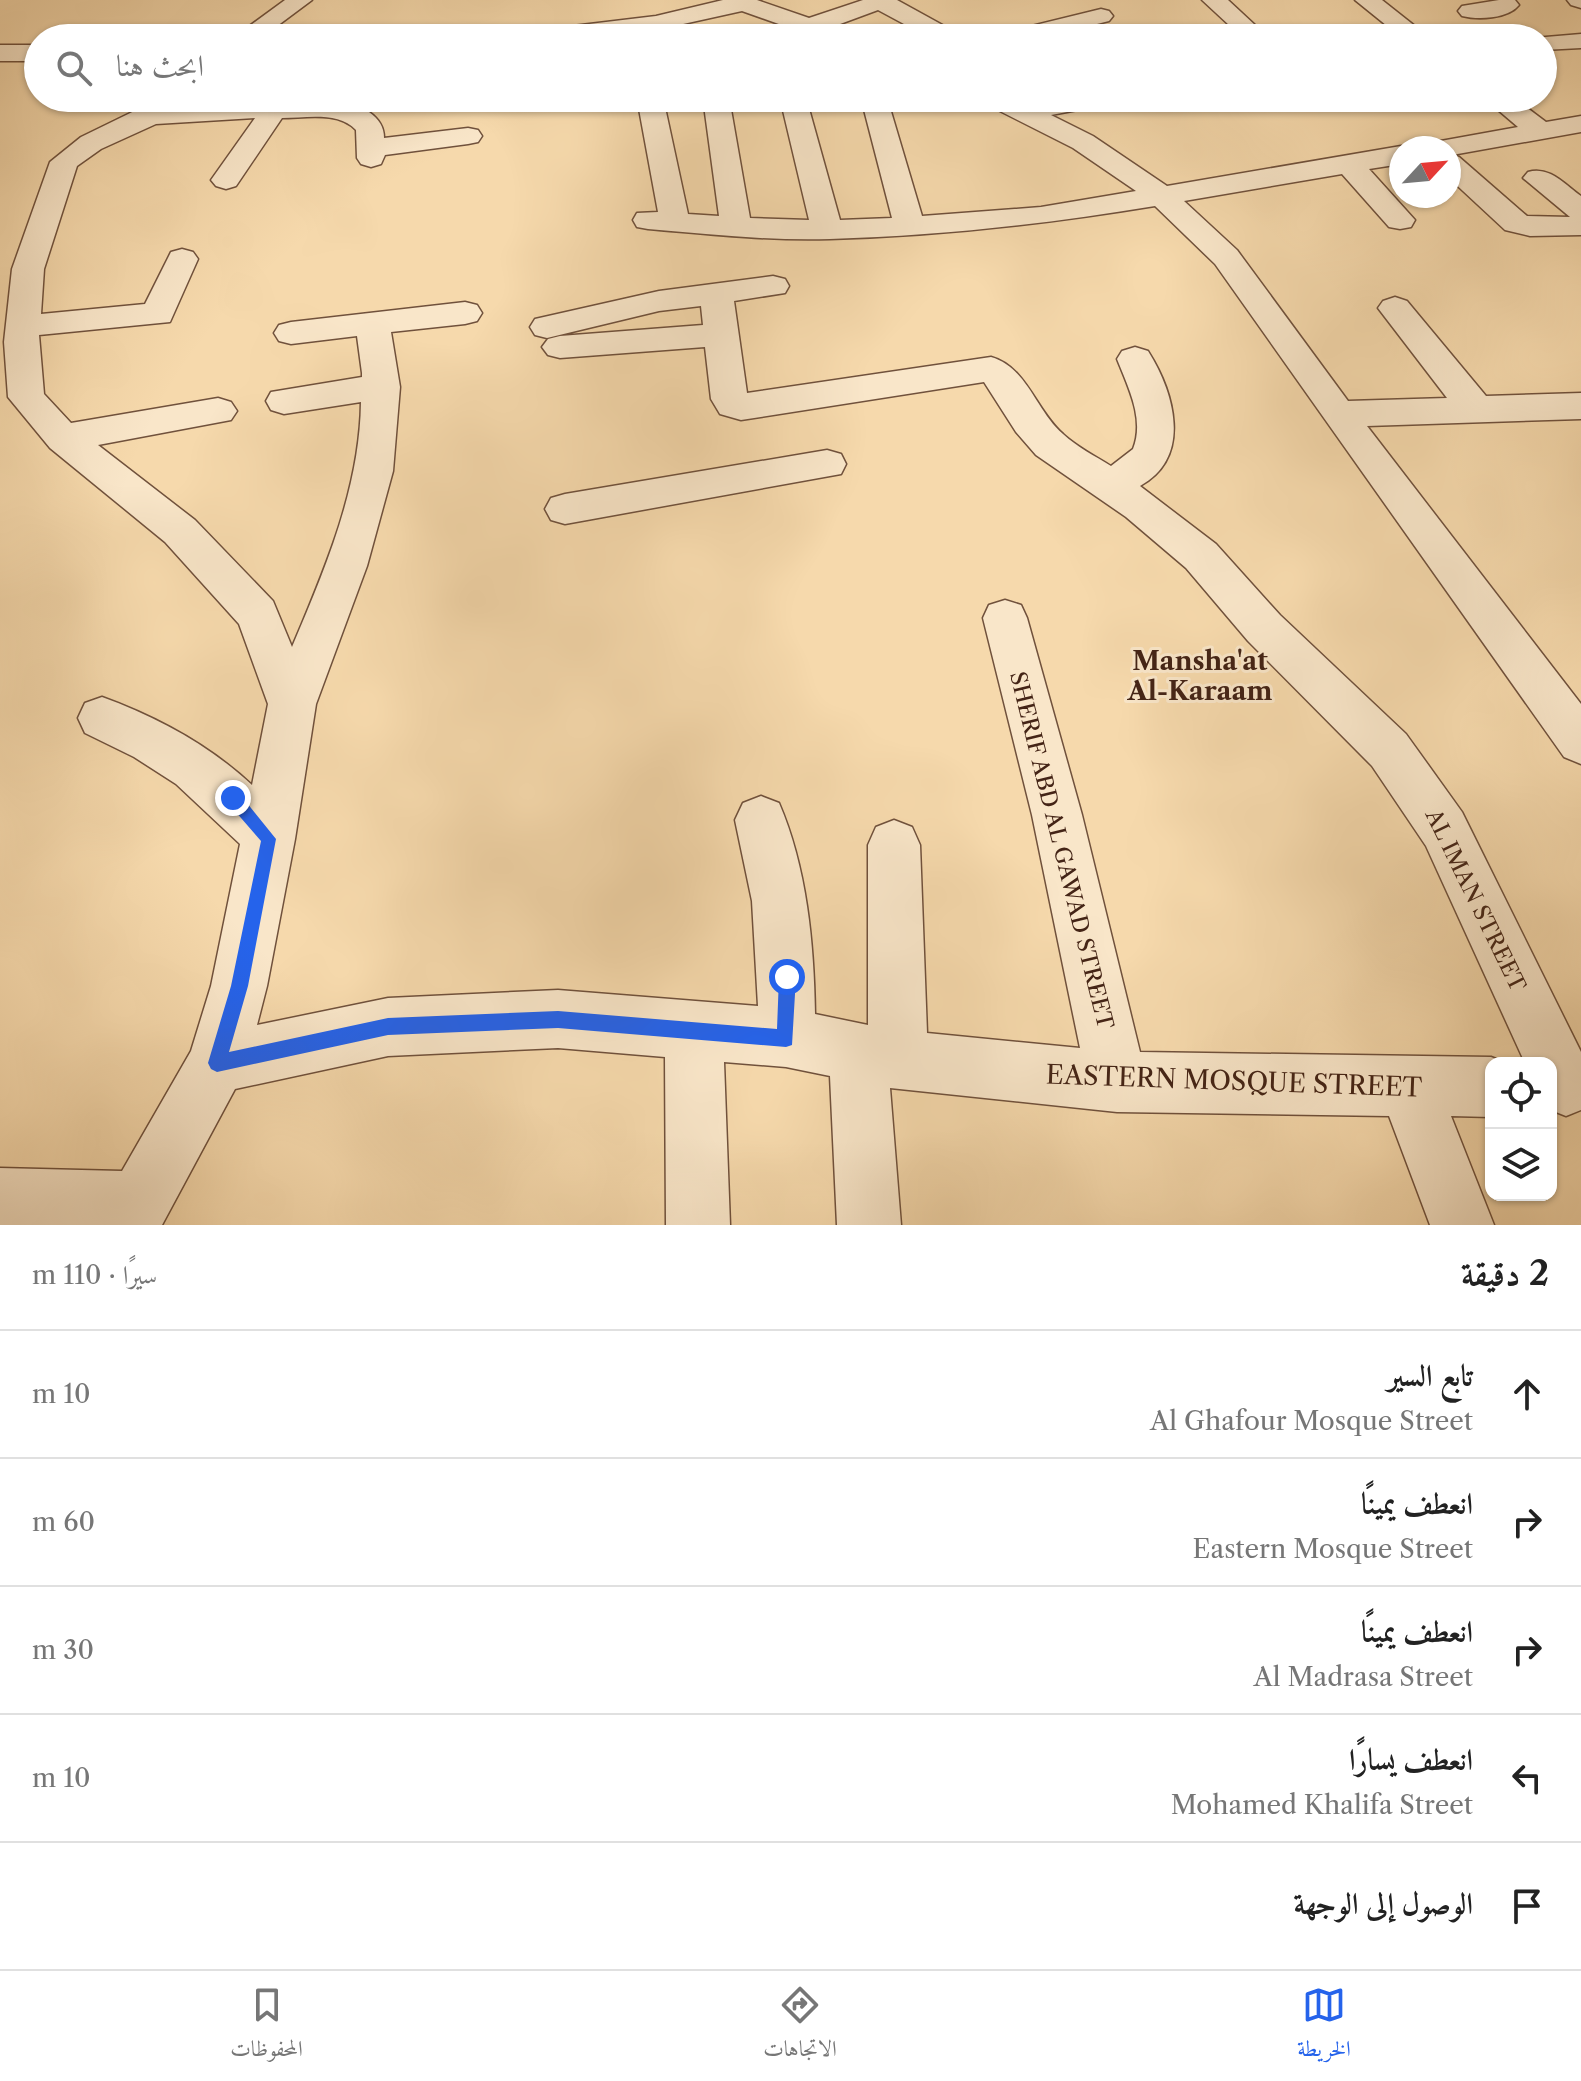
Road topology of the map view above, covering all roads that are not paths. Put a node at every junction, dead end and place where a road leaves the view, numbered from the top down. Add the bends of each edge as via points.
1 (300, 0) edge
2 (1214, 0) edge
3 (1367, 0) edge
4 (883, 1) edge
5 (740, 2) edge
6 (1504, 2) edge
7 (1470, 11) dead end
8 (1100, 16) edge
9 (265, 24) edge
10 (674, 24) edge
11 (805, 24) edge
12 (817, 24) edge
13 (923, 24) edge
14 (1074, 24) edge
15 (1241, 24) edge
16 (1399, 24) edge
17 (1581, 41) edge
18 (1557, 42) edge
19 (0, 53) edge
20 (24, 53) edge
21 (155, 112) edge
22 (273, 112) edge
23 (346, 112) edge
24 (651, 112) edge
25 (718, 112) edge
26 (797, 112) edge
27 (878, 112) edge
28 (1024, 112) edge
29 (1516, 112) edge
30 (1581, 124) edge
31 (1542, 132) junction
32 (468, 136) dead end
33 (1461, 145) edge
34 (1389, 157) edge
35 (1349, 164) junction
36 (1461, 174) edge
37 (1538, 178) dead end
38 (226, 180) dead end
39 (1160, 194) junction
40 (1581, 211) edge
41 (1400, 220) dead end
42 (1581, 226) edge
43 (736, 227) junction
44 (910, 228) junction
45 (827, 230) junction
46 (182, 259) dead end
47 (14, 271) edge
48 (773, 286) dead end
49 (716, 292) junction
50 (1395, 308) dead end
51 (465, 313) dead end
52 (372, 324) junction
53 (291, 333) dead end
54 (722, 335) junction
55 (15, 337) edge
56 (1135, 359) dead end
57 (382, 387) junction
58 (284, 401) dead end
59 (733, 405) junction
60 (1581, 406) edge
61 (13, 408) edge
62 (1475, 408) junction
63 (218, 411) dead end
64 (1338, 414) junction
65 (63, 438) junction
66 (827, 464) dead end
67 (752, 477) junction
68 (1108, 485) junction
69 (565, 509) dead end
70 (1005, 618) dead end
71 (292, 704) junction
72 (102, 718) dead end
73 (1580, 737) edge
74 (761, 820) dead end
75 (269, 839) junction
76 (894, 845) dead end
77 (694, 1031) junction
78 (786, 1038) junction
79 (878, 1056) junction
80 (217, 1063) junction
81 (1117, 1082) junction
82 (1485, 1087) edge
83 (1566, 1087) edge
84 (1409, 1088) junction
85 (0, 1200) edge
86 (133, 1215) edge
87 (698, 1225) edge
88 (869, 1225) edge
89 (1462, 1225) edge

1 - 9 street
2 - 15 street
3 - 16 street
4 - 12 street
4 - 13 street
5 - 10 street
5 - 11 street
6 - 7 street via 1504,8
8 - 14 street
17 - 18 street
19 - 20 street
21 - 47 street via 64,162
22 - 38 street
23 - 32 street via 370,128 372,153
24 - 43 street via 662,221
25 - 43 street
26 - 45 street
27 - 44 street
28 - 39 street via 1083,142
29 - 31 street
30 - 31 street
31 - 33 street
34 - 35 street
35 - 39 street
35 - 41 street
36 - 42 street via 1513,221 1530,227
37 - 40 street
39 - 44 street via 1041,216
39 - 64 street via 1226,257
43 - 45 street
44 - 45 street
46 - 55 street via 158,314
47 - 55 street
48 - 49 street
49 - 54 street
49 - 54 street via 618,309 554,337
50 - 62 street
51 - 52 street
52 - 53 street
52 - 57 street
54 - 59 street
55 - 61 street
56 - 68 street via 1157,419 1157,435 1141,466
57 - 58 street
57 - 71 street via 379,442 366,504
59 - 67 street
59 - 68 street, AL IMAN STREET via 985,368 1002,377 1029,423 1050,445
60 - 62 street
61 - 65 street
62 - 64 street
63 - 65 street
64 - 73 street
65 - 71 street via 180,531 257,614
66 - 67 street
67 - 69 street
68 - 83 street, AL IMAN STREET via 1201,556 1264,628 1389,750 1418,787 1444,829
70 - 81 street, SHERIF ABD AL GAWAD STREET via 1057,815
71 - 75 street
72 - 75 street via 150,738 193,766 233,798
74 - 78 street via 784,920
75 - 80 street via 239,986
76 - 79 street
77 - 78 street, EASTERN MOSQUE STREET
77 - 80 street, EASTERN MOSQUE STREET via 558,1019 388,1027
77 - 87 street
78 - 79 street, EASTERN MOSQUE STREET
79 - 81 street, EASTERN MOSQUE STREET
79 - 88 street
80 - 86 street
81 - 84 street, EASTERN MOSQUE STREET
82 - 84 street, EASTERN MOSQUE STREET
84 - 89 street
85 - 86 street

